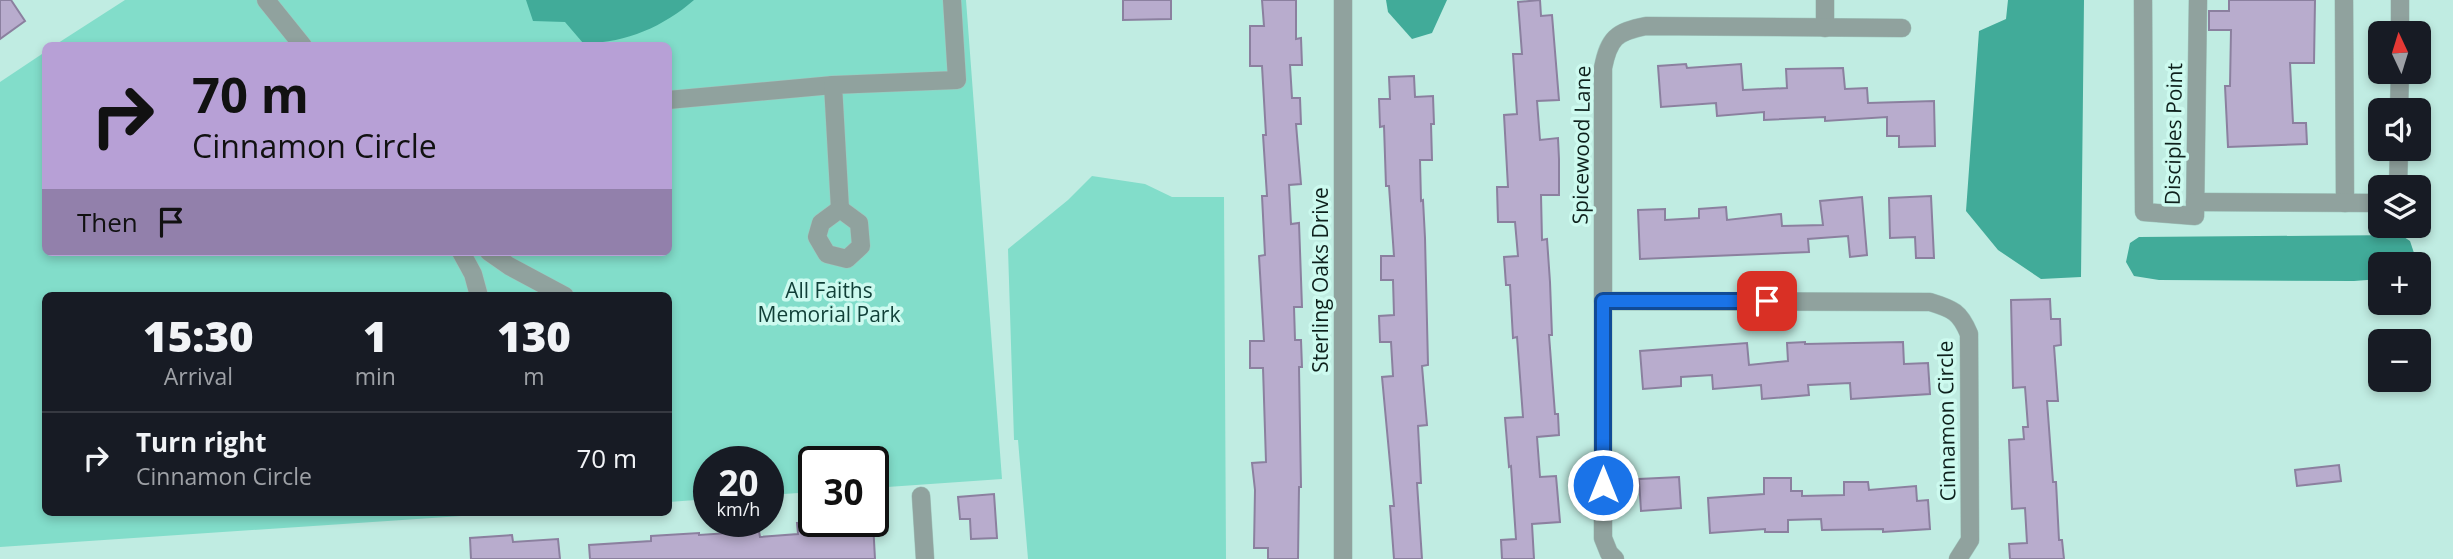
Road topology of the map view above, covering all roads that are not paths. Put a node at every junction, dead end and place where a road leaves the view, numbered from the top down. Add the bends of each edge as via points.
1 (266, 0) edge
2 (952, 0) edge
3 (1343, 0) edge
4 (1825, 0) edge
5 (2143, 0) edge
6 (2198, 0) edge
7 (2344, 0) edge
8 (2400, 0) edge
9 (2400, 21) edge
10 (1825, 28) junction
11 (1902, 28) dead end
12 (300, 42) edge
13 (833, 85) junction
14 (672, 100) edge
15 (2195, 202) junction
16 (2368, 203) edge
17 (2345, 204) junction
18 (840, 209) dead end
19 (463, 256) edge
20 (495, 256) edge
21 (478, 292) edge
22 (558, 292) edge
23 (1603, 301) junction
24 (921, 496) dead end
25 (925, 559) edge
26 (1343, 559) edge
27 (1615, 559) edge
28 (1958, 559) edge

1 - 12 street
2 - 13 street via 957,80
3 - 26 street, Sterling Oaks Drive
4 - 10 street
5 - 15 street, Disciples Point via 2144,212 2195,216
6 - 15 street, Disciples Point
7 - 17 street
8 - 9 street
10 - 11 street, Spicewood Lane
10 - 23 street, Spicewood Lane via 1646,26 1615,37 1606,50 1603,68
13 - 14 street
13 - 18 street
15 - 17 street
16 - 17 street
19 - 21 street
20 - 22 street
23 - 27 street via 1603,538
23 - 28 street, Cinnamon Circle via 1930,302 1949,307 1963,318 1969,334 1970,540
24 - 25 street

